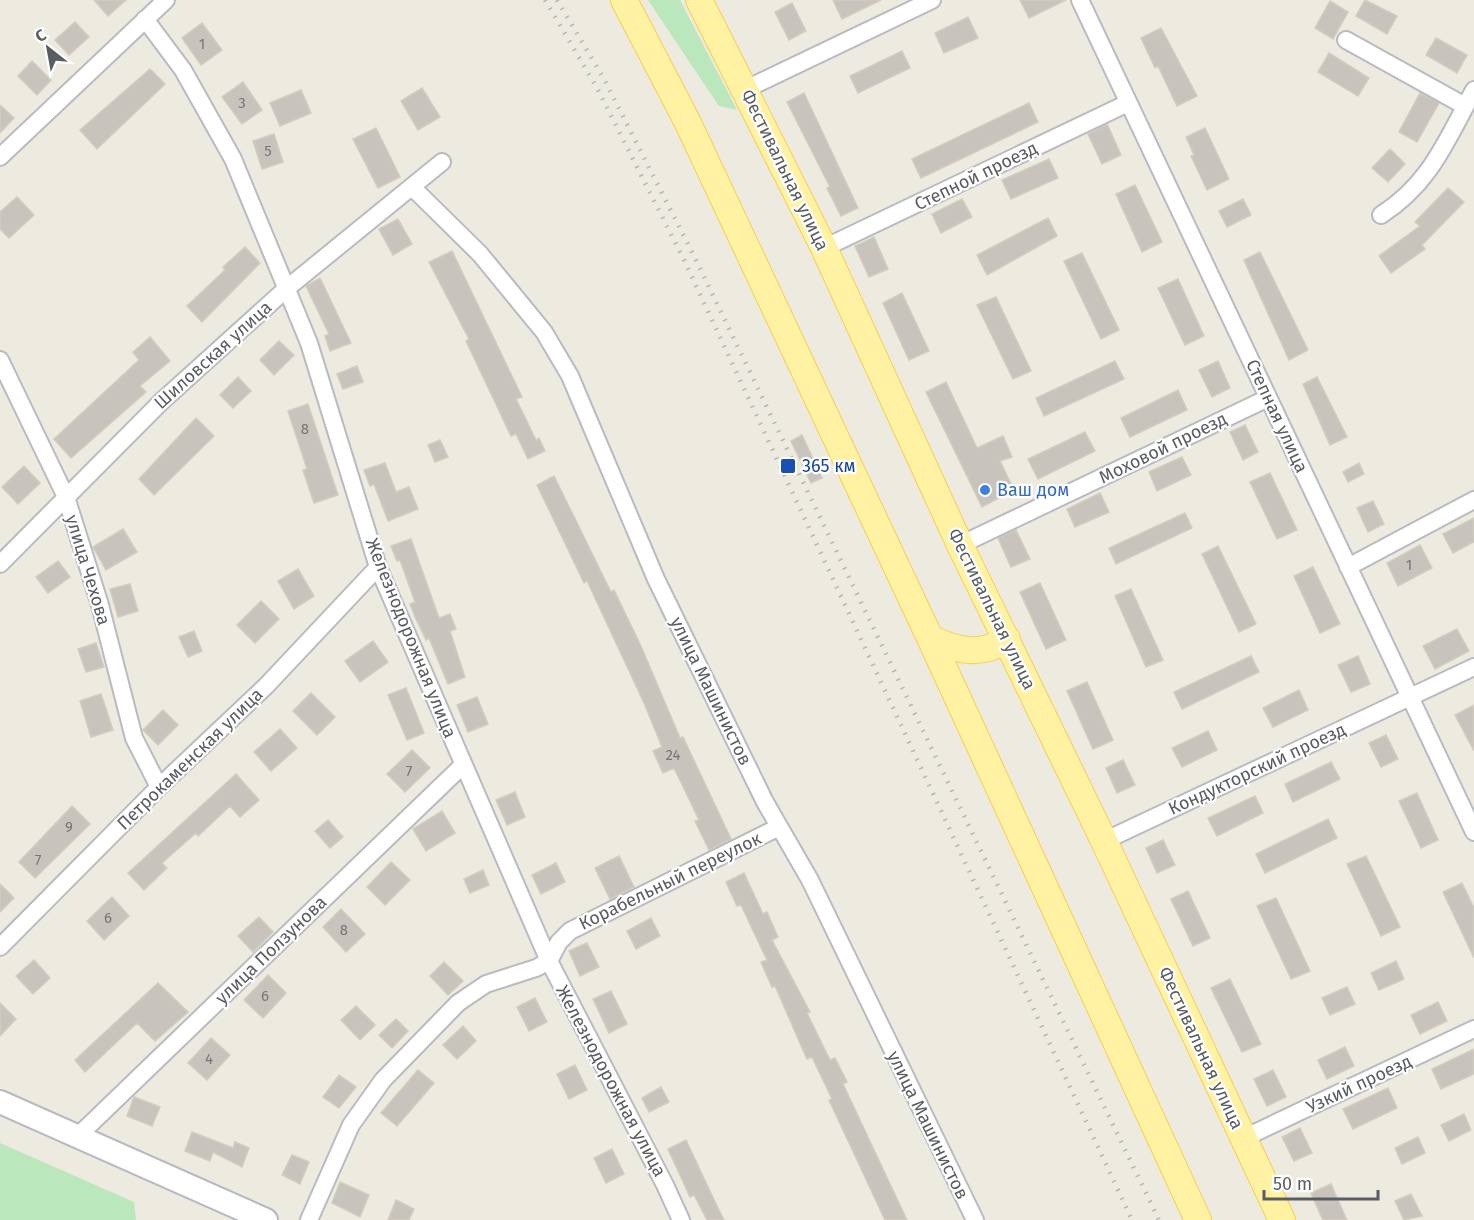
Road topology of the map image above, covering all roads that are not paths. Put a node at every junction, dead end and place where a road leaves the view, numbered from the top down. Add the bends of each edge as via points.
1 (166, 0) edge
2 (624, 0) edge
3 (699, 0) edge
4 (932, 0) edge
5 (1080, 0) edge
6 (146, 19) junction
7 (1346, 40) dead end
8 (746, 89) junction
9 (1474, 90) edge
10 (1128, 103) junction
11 (1465, 106) junction
12 (0, 157) edge
13 (442, 162) dead end
14 (413, 188) junction
15 (1381, 215) dead end
16 (824, 248) junction
17 (286, 289) junction
18 (0, 360) edge
19 (1268, 398) junction
20 (66, 497) junction
21 (1474, 500) edge
22 (960, 545) junction
23 (0, 564) edge
24 (378, 567) junction
25 (1348, 567) junction
26 (930, 638) junction
27 (1007, 639) junction
28 (1474, 667) edge
29 (1410, 697) junction
30 (463, 765) junction
31 (159, 787) junction
32 (779, 827) junction
33 (1474, 832) edge
34 (1104, 841) junction
35 (0, 947) edge
36 (549, 962) junction
37 (1474, 1029) edge
38 (0, 1102) edge
39 (79, 1135) junction
40 (1244, 1138) junction
41 (266, 1220) edge
42 (309, 1220) edge
43 (681, 1220) edge
44 (975, 1220) edge
45 (1198, 1220) edge
46 (1282, 1220) edge

1 - 6 street
2 - 26 main road via 687,121
3 - 8 main road, Фестивальная улица
4 - 8 street
5 - 10 street, Степная улица
6 - 12 street
6 - 17 street, Железнодорожная улица via 183,70 233,159
7 - 11 street
8 - 16 main road, Фестивальная улица
9 - 11 street
10 - 16 street, Степной проезд
10 - 19 street, Степная улица
11 - 15 street via 1423,181
13 - 14 street, Шиловская улица
14 - 17 street, Шиловская улица
14 - 32 street, улица Машинистов via 480,254 549,341 570,376 656,579
16 - 22 main road, Фестивальная улица
17 - 20 street, Шиловская улица via 162,401
17 - 24 street, Железнодорожная улица via 309,343
18 - 20 street, улица Чехова
19 - 22 street, Моховой проезд
19 - 25 street, Степная улица
20 - 23 street, Шиловская улица
20 - 31 street, улица Чехова via 100,605 134,738
21 - 25 street
22 - 27 main road, Фестивальная улица
24 - 30 street, Железнодорожная улица
24 - 31 street, Петрокаменская улица via 266,686
25 - 29 street, Степная улица
26 - 27 main road via 967,651 986,650
26 - 45 main road
27 - 34 main road, Фестивальная улица
28 - 29 street, Кондукторский проезд
29 - 33 street, Степная улица
29 - 34 street, Кондукторский проезд
30 - 36 street, Железнодорожная улица
30 - 39 street, улица Ползунова
31 - 35 street, Петрокаменская улица
32 - 36 street, Корабельный переулок via 570,931
32 - 44 street, улица Машинистов via 810,880
34 - 40 main road, Фестивальная улица
36 - 42 street via 486,984 458,1003 383,1080 351,1125
36 - 43 street, Железнодорожная улица
37 - 40 street, Узкий проезд
38 - 39 main road
39 - 41 main road
40 - 46 main road, Фестивальная улица

